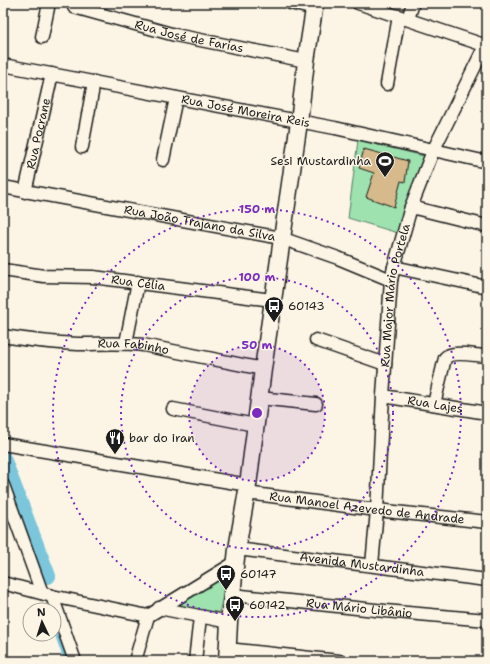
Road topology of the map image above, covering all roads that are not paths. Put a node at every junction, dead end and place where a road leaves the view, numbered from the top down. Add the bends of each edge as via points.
1 (50, 3) edge
2 (290, 3) edge
3 (358, 3) edge
4 (413, 3) edge
5 (315, 6) edge
6 (74, 7) dead end
7 (403, 18) junction
8 (42, 37) dead end
9 (486, 44) edge
10 (306, 61) junction
11 (3, 65) edge
12 (52, 74) junction
13 (94, 82) junction
14 (386, 84) dead end
15 (176, 98) junction
16 (299, 122) junction
17 (82, 147) dead end
18 (433, 151) junction
19 (163, 160) dead end
20 (487, 162) edge
21 (3, 187) edge
22 (25, 192) junction
23 (411, 207) junction
24 (487, 226) edge
25 (281, 238) junction
26 (394, 267) junction
27 (3, 270) edge
28 (392, 280) junction
29 (138, 282) junction
30 (487, 288) edge
31 (272, 300) junction
32 (3, 336) edge
33 (316, 340) dead end
34 (126, 343) junction
35 (487, 356) edge
36 (386, 364) junction
37 (263, 369) junction
38 (383, 396) junction
39 (259, 398) junction
40 (316, 404) dead end
41 (434, 404) junction
42 (173, 409) dead end
43 (487, 413) edge
44 (255, 425) junction
45 (3, 444) edge
46 (3, 485) edge
47 (247, 489) junction
48 (377, 510) junction
49 (487, 522) edge
50 (236, 555) junction
51 (372, 565) junction
52 (487, 580) edge
53 (3, 582) edge
54 (47, 594) junction
55 (232, 595) junction
56 (159, 608) junction
57 (148, 616) junction
58 (200, 616) junction
59 (487, 620) edge
60 (229, 622) junction
61 (227, 655) edge
62 (75, 661) edge
63 (136, 661) edge
64 (195, 661) edge
65 (339, 661) edge

1 - 8 street
2 - 5 street
3 - 7 street
4 - 7 street
5 - 10 main road
6 - 10 street, Rua José de Farias via 175,35
7 - 9 street
7 - 14 street
9 - 18 street, Rua Major Mário Portela
10 - 16 main road
11 - 12 street, Rua José Moreira Reis
12 - 13 street, Rua José Moreira Reis
12 - 22 street, Rua Pocrane
13 - 15 street, Rua José Moreira Reis
13 - 17 street
15 - 16 street, Rua José Moreira Reis
15 - 19 street
16 - 18 street, Rua José Moreira Reis
16 - 25 main road
18 - 20 street, Rua José Moreira Reis
18 - 23 street, Rua Major Mário Portela
21 - 22 street, Rua João Trajano da Silva
22 - 25 street, Rua João Trajano da Silva
23 - 24 street
23 - 26 street, Rua Major Mário Portela
25 - 28 street, Rua João Trajano da Silva
25 - 31 main road
26 - 28 street, Rua Major Mário Portela
26 - 30 street
27 - 29 street, Rua Célia via 44,276 93,277
28 - 36 street, Rua Major Mário Portela
29 - 31 street, Rua Célia
29 - 34 street
31 - 37 main road
32 - 34 street, Rua Fabinho via 77,344
33 - 36 street
34 - 37 street, Rua Fabinho via 143,344
35 - 41 street via 447,355
36 - 38 street, Rua Major Mário Portela
37 - 39 main road
38 - 41 street, Rua Lajes
38 - 48 street, Rua Major Mário Portela
39 - 40 street
39 - 44 main road
41 - 43 street, Rua Lajes
42 - 44 street
44 - 47 main road
45 - 47 street, Rua Manoel Azevedo de Andrade
46 - 54 street
47 - 48 street, Rua Manoel Azevedo de Andrade
47 - 50 main road
48 - 49 street, Rua Manoel Azevedo de Andrade
48 - 51 street, Rua Major Mário Portela
50 - 51 street, Avenida Mustardinha
50 - 55 main road
50 - 56 street
51 - 52 street, Avenida Mustardinha
53 - 54 street
54 - 57 street
54 - 62 street
55 - 59 street, Rua Mário Libânio
55 - 60 main road
56 - 57 street
56 - 58 street
57 - 63 street
58 - 60 street
58 - 64 street
60 - 61 main road
61 - 65 street

